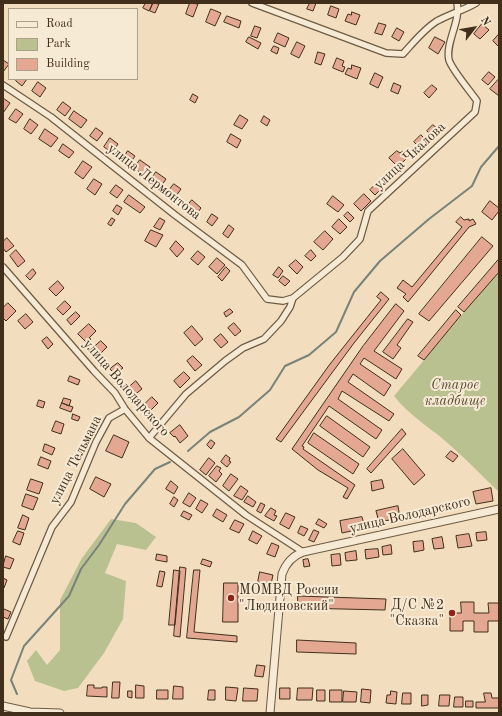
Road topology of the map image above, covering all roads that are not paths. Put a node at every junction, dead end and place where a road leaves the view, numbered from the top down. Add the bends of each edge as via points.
1 (252, 3) edge
2 (456, 3) edge
3 (476, 3) edge
4 (458, 10) junction
5 (3, 85) edge
6 (3, 267) edge
7 (293, 298) junction
8 (283, 301) joint
9 (125, 408) junction
10 (149, 438) junction
11 (499, 509) edge
12 (303, 552) junction
13 (6, 637) dead end
14 (3, 706) edge
15 (60, 713) edge
16 (270, 713) edge

1 - 4 street via 386,53 403,54 435,22
2 - 4 street, улица Чкалова
3 - 4 street
4 - 7 street, улица Чкалова via 450,60 458,76 477,101 475,112 368,211 360,239 343,257
5 - 8 street, улица Лермонтова via 51,117 175,215 242,264 267,299
6 - 9 street, улица Володарского via 115,393
7 - 8 street, улица Чкалова
7 - 10 street via 281,322 264,339 243,348 186,394
9 - 10 street, улица Володарского
9 - 13 street, улица Тельмана via 110,418 96,442 71,502 52,527
10 - 12 street, улица Володарского via 246,515
11 - 12 street, улица Володарского
12 - 16 street, улица Володарского via 289,560 282,574
14 - 15 street via 30,712

